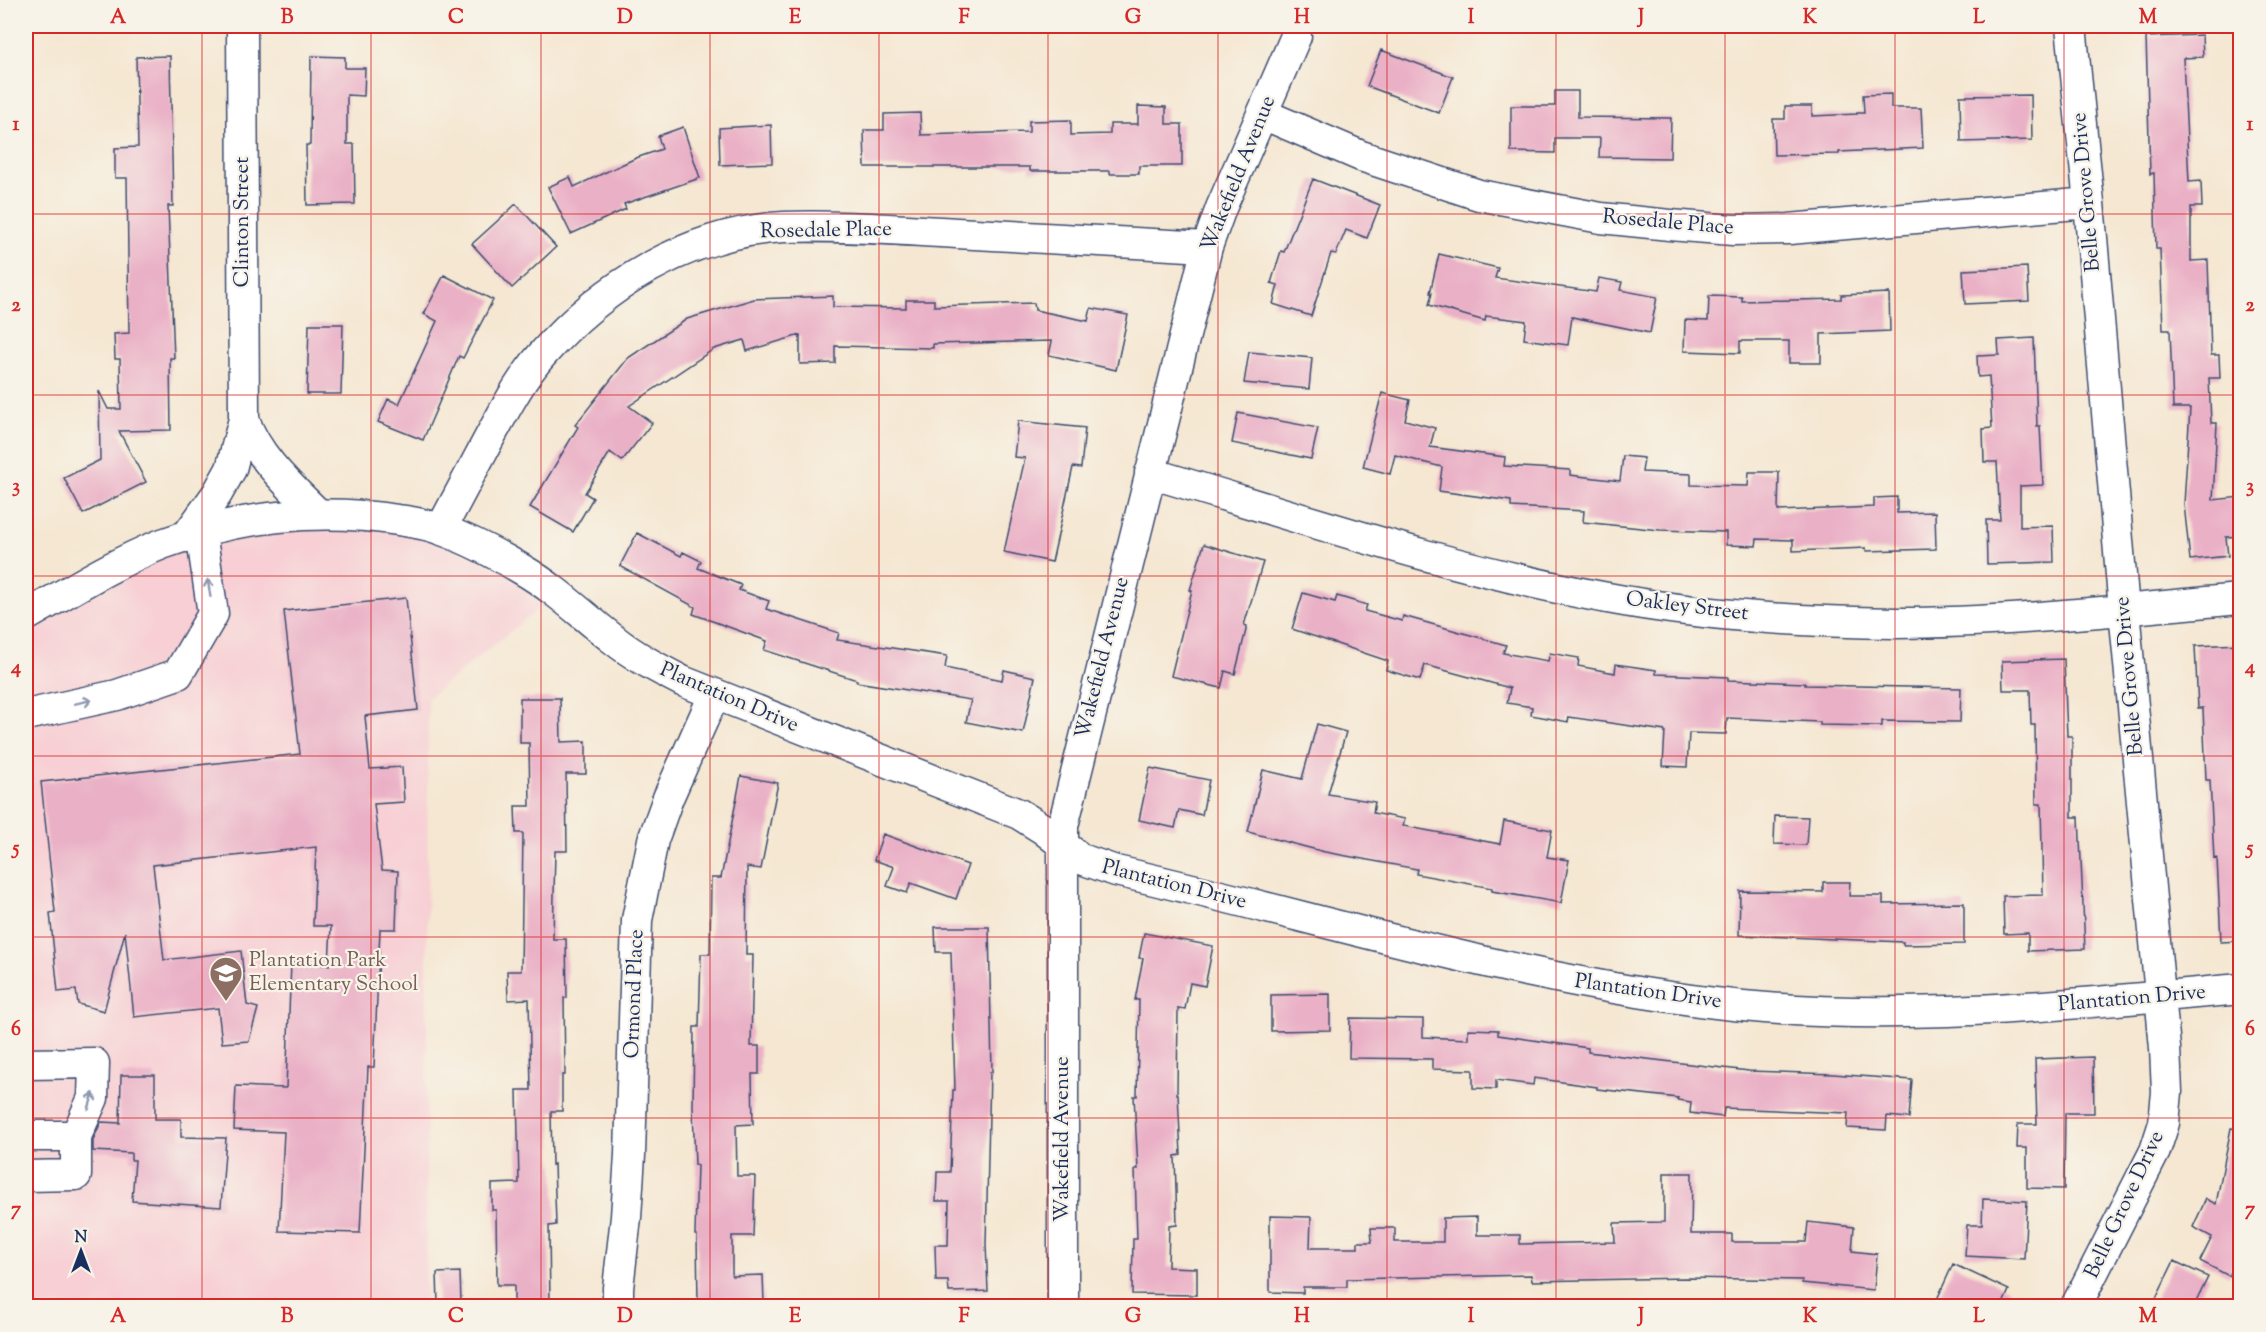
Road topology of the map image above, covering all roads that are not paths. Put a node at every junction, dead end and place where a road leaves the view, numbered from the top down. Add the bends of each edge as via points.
1 (242, 26) edge
2 (2071, 26) edge
3 (1296, 36) dead end
4 (1263, 114) junction
5 (2089, 202) junction
6 (1206, 247) junction
7 (244, 419) junction
8 (1150, 473) junction
9 (318, 514) junction
10 (441, 529) junction
11 (193, 534) junction
12 (2241, 599) edge
13 (2124, 610) junction
14 (26, 616) edge
15 (714, 695) junction
16 (26, 715) edge
17 (1062, 845) junction
18 (2241, 989) edge
19 (2160, 997) junction
20 (26, 1064) edge
21 (26, 1136) edge
22 (76, 1136) junction
23 (26, 1176) edge
24 (618, 1306) edge
25 (1063, 1306) edge
26 (2076, 1306) edge

1 - 7 street, Clinton Street
2 - 5 street, Belle Grove Drive
3 - 4 street, Wakefield Avenue
4 - 5 street, Rosedale Place via 1361,156 1479,195 1647,223 1733,230 1789,229
4 - 6 street, Wakefield Avenue
5 - 13 street, Belle Grove Drive
6 - 8 street, Wakefield Avenue
6 - 10 street, Rosedale Place via 791,227 747,232 675,254 612,291 575,321 525,375
7 - 9 street, Clinton Street via 262,454
7 - 11 street, Clinton Street via 231,470
8 - 13 street, Oakley Street via 1450,561 1559,588 1647,603 1791,618 1898,623
8 - 17 street, Wakefield Avenue via 1071,786
9 - 10 street, Plantation Drive via 379,517
9 - 11 street, Plantation Drive via 277,517
10 - 15 street, Plantation Drive via 523,570 558,593 615,641 652,665
11 - 14 street, Plantation Drive via 124,561
16 -> 11 street via 117,695 178,674 213,614
12 - 13 street, Oakley Street
13 - 19 street, Belle Grove Drive
15 - 17 street, Plantation Drive via 1019,814
15 - 24 street, Ormond Place via 653,840 637,920 630,1155
17 - 19 street, Plantation Drive via 1094,865 1492,965 1668,996 1742,1006 1907,1012 2066,1006
17 - 25 street, Wakefield Avenue
18 - 19 street, Plantation Drive
19 - 26 street, Belle Grove Drive via 2167,1092 2164,1123 2155,1151
22 -> 20 street via 93,1098 94,1063
21 - 22 street
22 - 23 street via 76,1175

